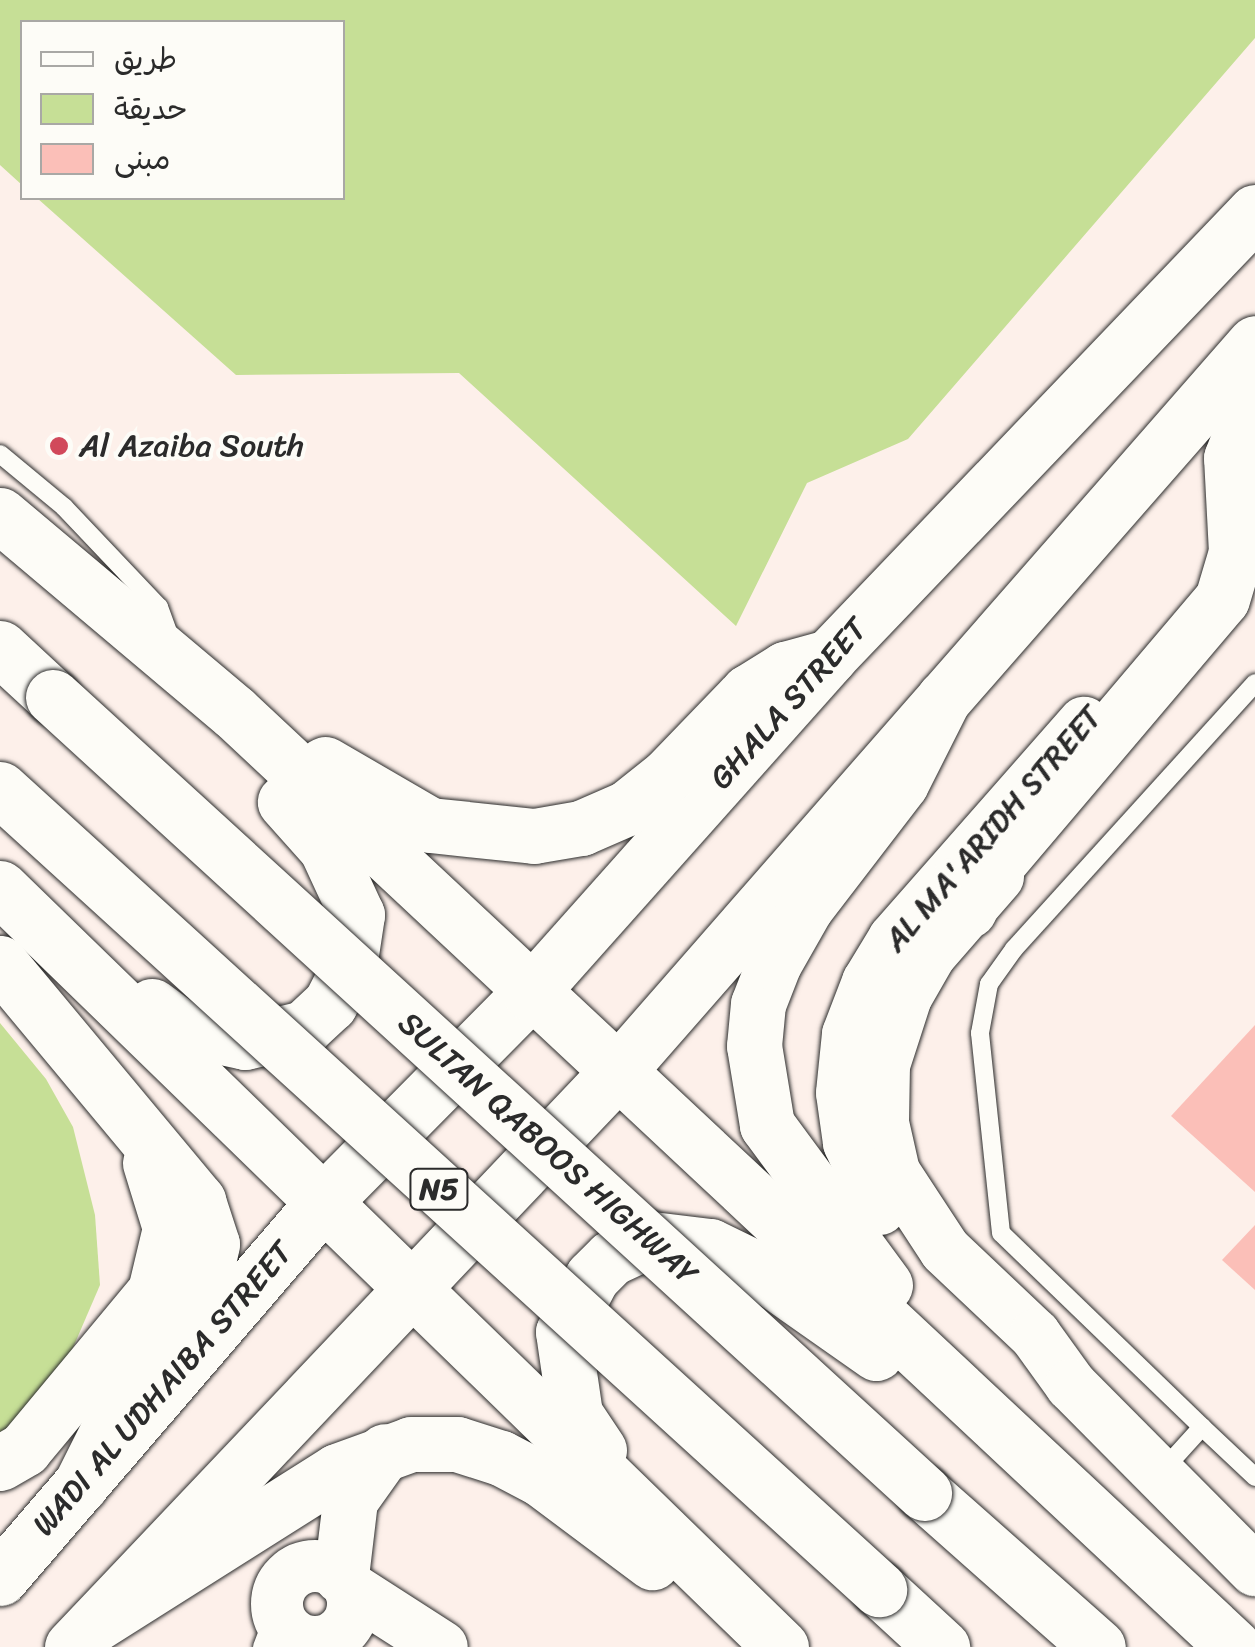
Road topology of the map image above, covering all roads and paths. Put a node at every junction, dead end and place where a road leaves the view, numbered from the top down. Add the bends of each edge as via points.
1 (1255, 212) edge
2 (1255, 342) edge
3 (1255, 396) edge
4 (0, 454) edge
5 (0, 515) edge
6 (49, 556) junction
7 (1249, 556) edge
8 (0, 648) edge
9 (829, 657) junction
10 (178, 662) junction
11 (1255, 683) edge
12 (944, 698) junction
13 (234, 712) junction
14 (0, 790) edge
15 (0, 888) edge
16 (969, 910) joint
17 (52, 934) junction
18 (0, 963) edge
19 (530, 993) junction
20 (618, 1071) junction
21 (111, 1095) junction
22 (326, 1199) junction
23 (414, 1287) junction
24 (1071, 1385) junction
25 (974, 1410) junction
26 (1202, 1426) junction
27 (384, 1451) junction
28 (0, 1464) edge
29 (1159, 1474) junction
30 (1255, 1477) edge
31 (80, 1486) junction
32 (642, 1512) junction
33 (1255, 1570) edge
34 (0, 1578) edge
35 (345, 1582) junction
36 (83, 1636) edge
37 (298, 1636) edge
38 (397, 1647) edge
39 (442, 1647) edge
40 (770, 1647) edge
41 (781, 1647) edge
42 (942, 1647) edge
43 (1098, 1647) edge
44 (1234, 1647) edge

1 - 9 main road, GHALA STREET
2 - 12 main road
3 - 7 main road via 1232,458
4 - 10 lane via 64,508 159,607
5 - 6 main road
6 - 10 main road
6 - 17 main road via 102,625 326,848 358,916 352,956 330,1004 304,1028 245,1042 184,1029
7 - 16 main road via 1222,599 981,884
7 - 24 main road, AL MA'ARIDH STREET via 894,939 848,1034 842,1093 849,1143 872,1198 905,1240 988,1319
8 - 43 main road, SULTAN QABOOS HIGHWAY, bridge
9 - 13 main road via 785,669 748,692 626,808 581,828 534,836 430,825
9 - 19 main road, GHALA STREET
10 - 13 main road
11 - 26 lane via 1014,949 989,984 980,1033 1000,1233
12 - 20 main road
12 - 25 main road via 901,783 806,907 774,963 758,1004 754,1078 767,1124
13 - 19 main road
14 - 42 main road, N5, bridge
15 - 17 main road
16 - 24 main road, AL MA'ARIDH STREET via 906,997 884,1065 886,1140 894,1172 918,1216 1035,1335
17 - 22 main road
18 - 21 main road
19 - 20 main road
19 - 22 main road, GHALA STREET
20 - 23 main road
20 - 25 main road
21 - 28 main road via 156,1173 168,1213 155,1291 24,1449
21 - 31 main road via 198,1201 212,1244 188,1314 120,1406
22 - 23 main road
22 - 31 main road, WADI AL UDHAIBA STREET
23 - 32 main road
23 - 36 main road
24 - 29 main road, AL MA'ARIDH STREET
25 - 32 main road via 912,1377 754,1268 710,1246 652,1238 611,1258 592,1277 564,1332 565,1378 575,1414
25 - 44 main road
26 - 29 lane
26 - 30 lane
27 - 35 main road via 350,1500
27 - 36 main road via 337,1471
27 - 40 main road via 458,1444 501,1458 541,1479
29 - 33 main road, AL MA'ARIDH STREET
31 - 34 main road, WADI AL UDHAIBA STREET
32 - 41 main road
35 - 37 main road via 351,1618
35 - 37 main road via 320,1566 298,1569 281,1586
35 - 39 main road
37 - 38 main road

